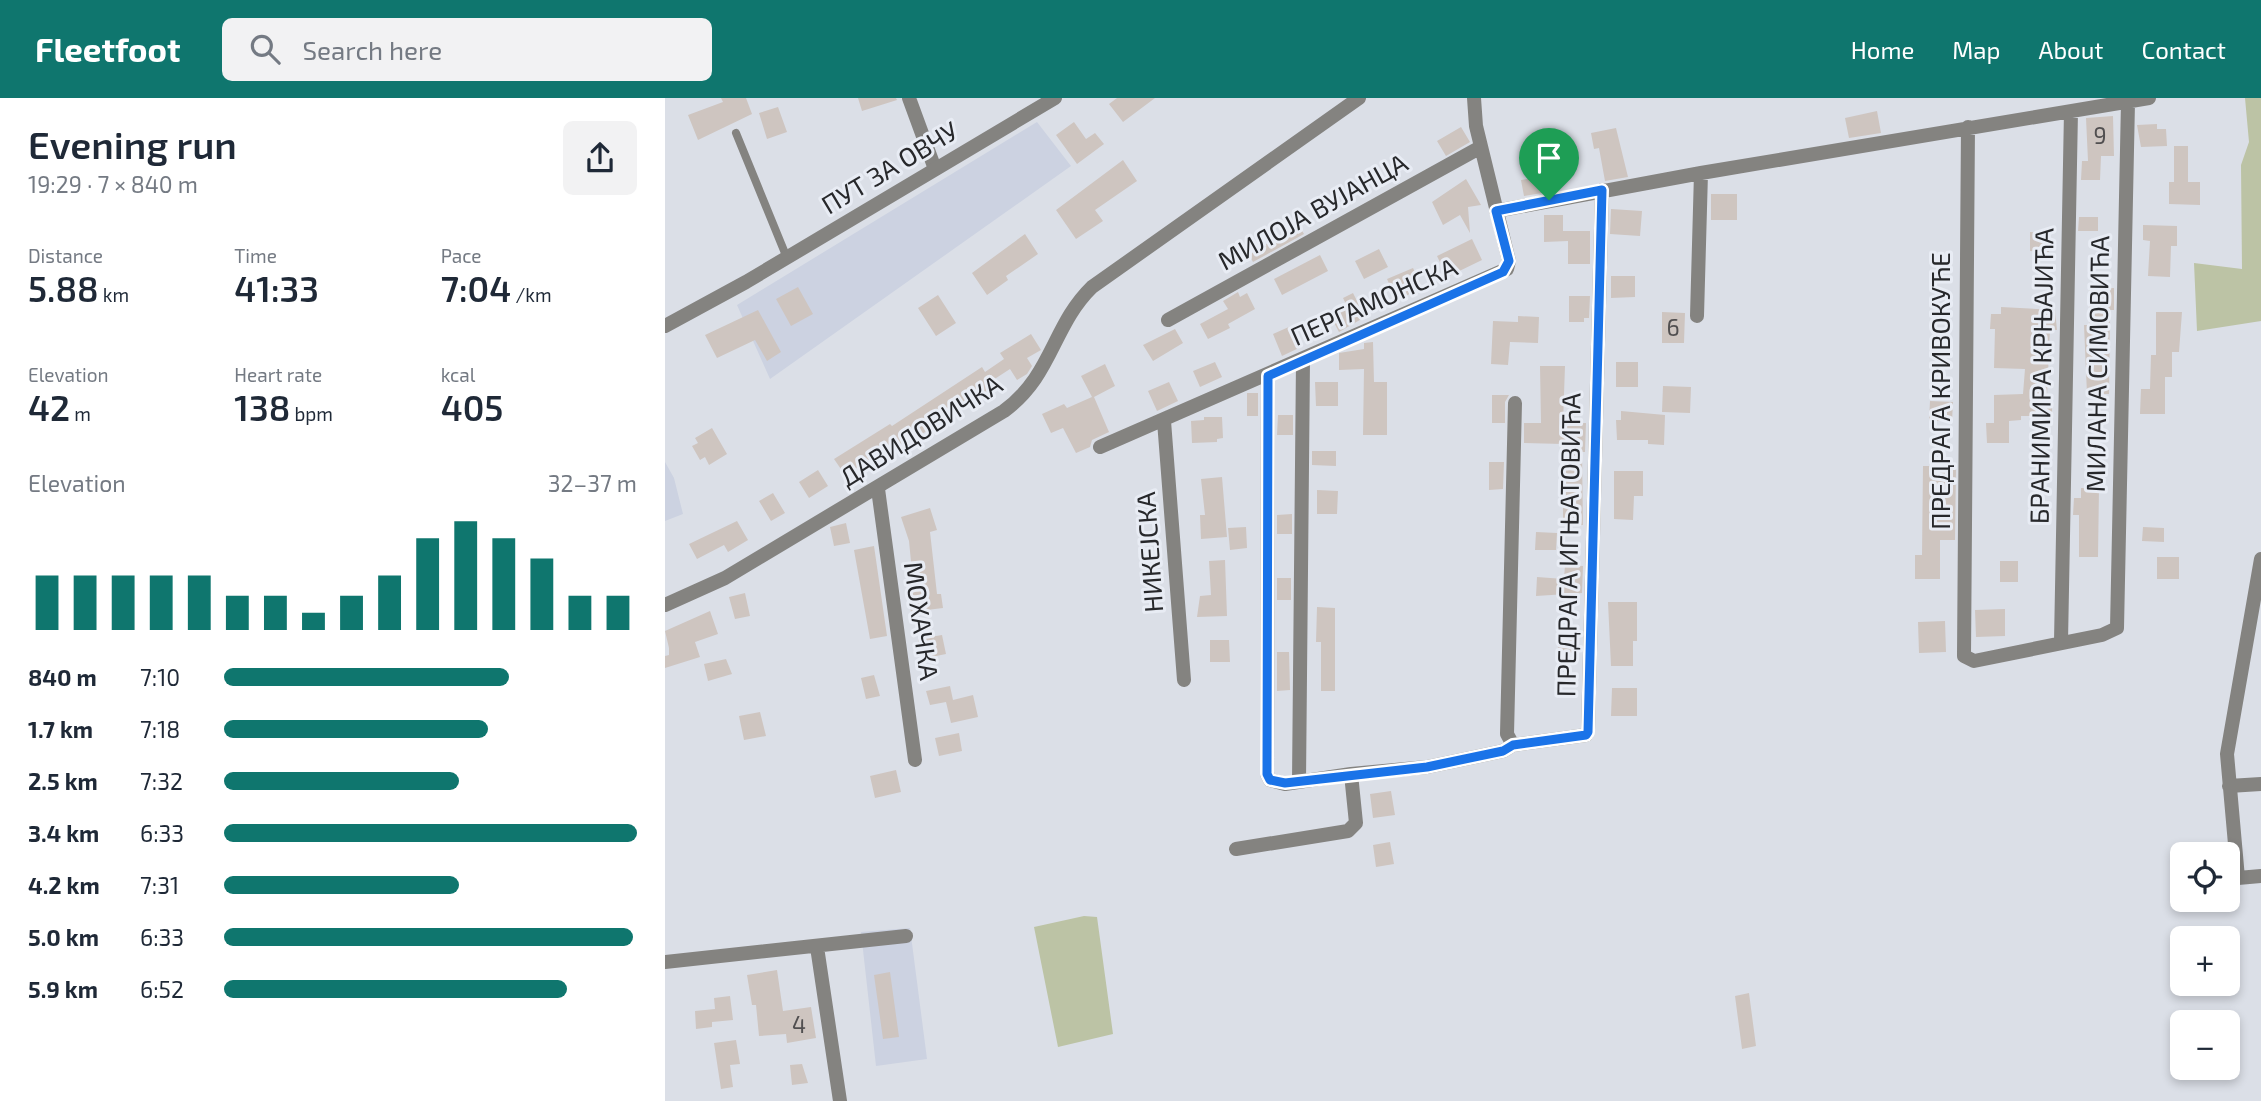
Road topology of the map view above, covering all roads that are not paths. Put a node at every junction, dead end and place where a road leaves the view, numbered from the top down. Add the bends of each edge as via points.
1 (909, 98) edge
2 (1055, 98) edge
3 (1359, 98) edge
4 (1473, 98) edge
5 (2149, 98) edge
6 (2128, 102) junction
7 (2071, 111) junction
8 (1968, 127) junction
9 (736, 133) dead end
10 (1481, 147) junction
11 (935, 169) junction
12 (1701, 173) junction
13 (1602, 190) junction
14 (1496, 211) junction
15 (787, 258) junction
16 (1697, 316) dead end
17 (1168, 320) dead end
18 (665, 326) edge
19 (1303, 360) junction
20 (1268, 376) junction
21 (1515, 403) dead end
22 (1164, 421) junction
23 (1100, 447) dead end
24 (878, 489) junction
25 (2261, 559) edge
26 (665, 605) edge
27 (2061, 642) junction
28 (1184, 680) dead end
29 (1513, 745) junction
30 (915, 760) dead end
31 (1350, 774) junction
32 (1299, 781) junction
33 (2261, 784) edge
34 (2228, 786) junction
35 (1236, 849) dead end
36 (2261, 876) edge
37 (906, 936) dead end
38 (817, 947) junction
39 (665, 962) edge
40 (840, 1101) edge

1 - 11 street
2 - 11 street, ПУТ ЗА ОВЧУ
3 - 24 street, ДАВИДОВИЧКА via 1092,287 1073,307 1023,397
4 - 10 street, ПЕРГАМОНСКА
5 - 6 street
6 - 7 street
6 - 27 street, МИЛАНА СИМОВИЋА via 2117,628
7 - 8 street
7 - 27 street, БРАНИМИРА КРЊАЈИЋА
8 - 12 street
8 - 27 street, ПРЕДРАГА КРИВОКУЋЕ via 1964,656 1974,661
9 - 15 lane
10 - 14 street, ПЕРГАМОНСКА
10 - 17 street, МИЛОЈА ВУЈАНЦА
11 - 15 street, ПУТ ЗА ОВЧУ
12 - 13 street
12 - 16 street
13 - 14 street
13 - 29 street, ПРЕДРАГА ИГЊАТОВИЋА via 1588,730 1586,735
14 - 19 street, ПЕРГАМОНСКА via 1509,261 1503,272
15 - 18 street, ПУТ ЗА ОВЧУ
19 - 20 street, ПЕРГАМОНСКА
19 - 32 street
20 - 22 street, ПЕРГАМОНСКА
20 - 32 street via 1267,774 1277,783
21 - 29 street via 1507,734
22 - 23 street, ПЕРГАМОНСКА
22 - 28 street, НИКЕЈСКА
24 - 26 street, ДАВИДОВИЧКА via 725,578
24 - 30 street, МОХАЧКА
25 - 34 street via 2227,754
29 - 31 street via 1427,767
31 - 32 street
31 - 35 street via 1357,814 1354,828
33 - 34 street
34 - 36 street via 2238,878
37 - 38 street
38 - 39 street
38 - 40 street

